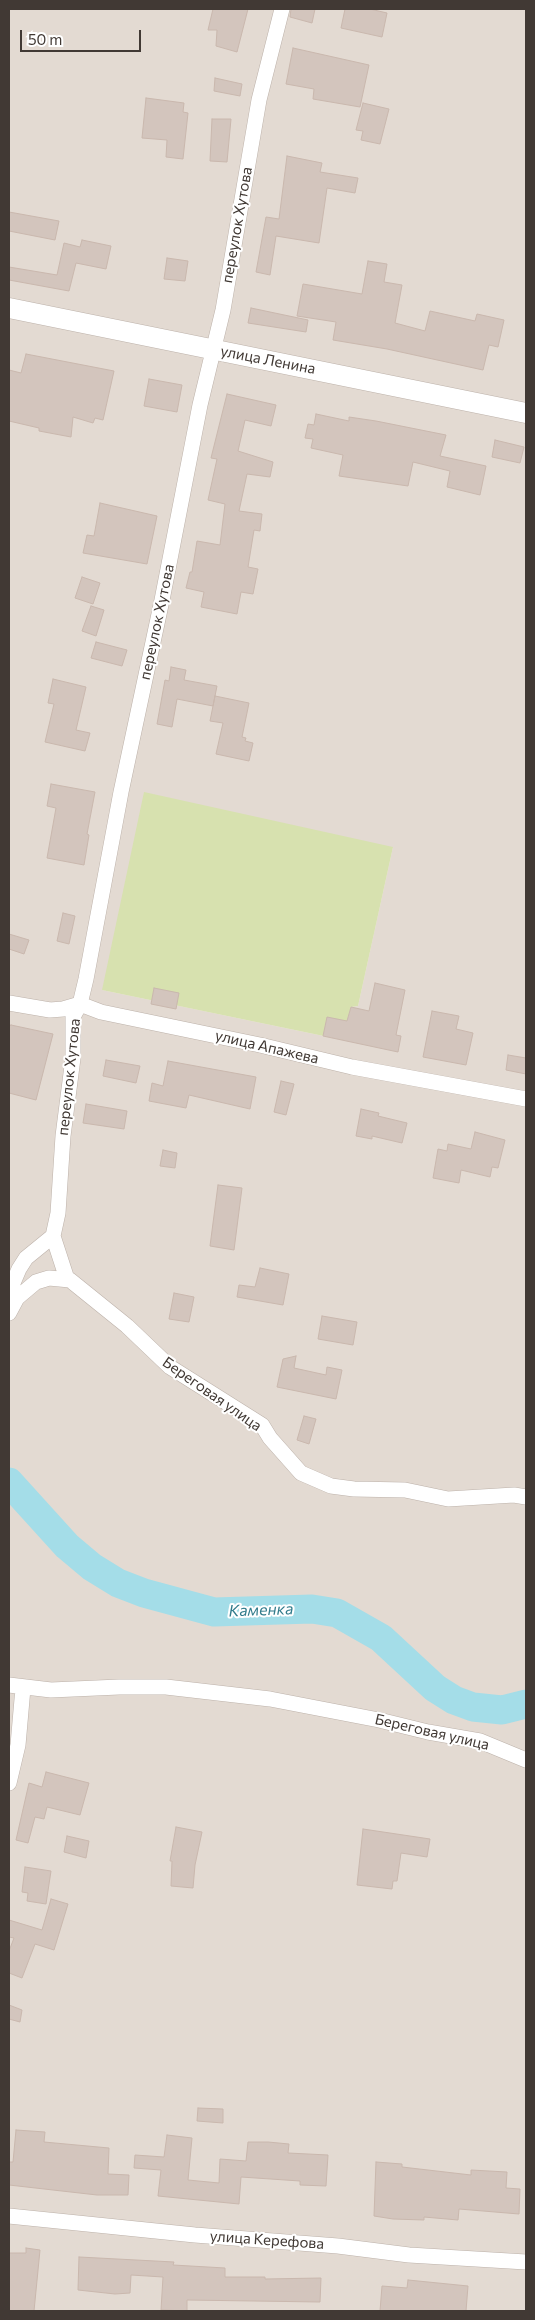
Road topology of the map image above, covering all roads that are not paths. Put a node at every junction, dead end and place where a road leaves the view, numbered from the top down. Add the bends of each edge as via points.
1 (282, 9) edge
2 (9, 308) edge
3 (213, 349) junction
4 (526, 413) edge
5 (9, 1003) edge
6 (80, 1004) junction
7 (526, 1099) edge
8 (53, 1236) junction
9 (67, 1279) junction
10 (10, 1310) edge
11 (526, 1497) edge
12 (16, 1687) edge
13 (526, 1760) edge
14 (9, 1783) edge
15 (9, 2216) edge
16 (526, 2262) edge

1 - 3 street, переулок Хутова via 258,108 223,310
2 - 3 street, улица Ленина
3 - 4 street, улица Ленина
3 - 6 street, переулок Хутова
5 - 6 street via 50,1010
6 - 7 street, улица Апажева via 101,1012 260,1044 352,1067
6 - 8 street, переулок Хутова via 73,1017 73,1058
8 - 9 street
8 - 10 street via 26,1258 19,1269 13,1284
9 - 10 street via 49,1278 36,1282 22,1293
9 - 11 street, Береговая улица via 90,1294 170,1367 262,1425 295,1468 314,1480 331,1486 405,1490 448,1498
12 - 13 street, Береговая улица via 51,1690 158,1687 270,1698 480,1741
12 - 14 street via 18,1746
15 - 16 street, улица Керефова via 409,2255

